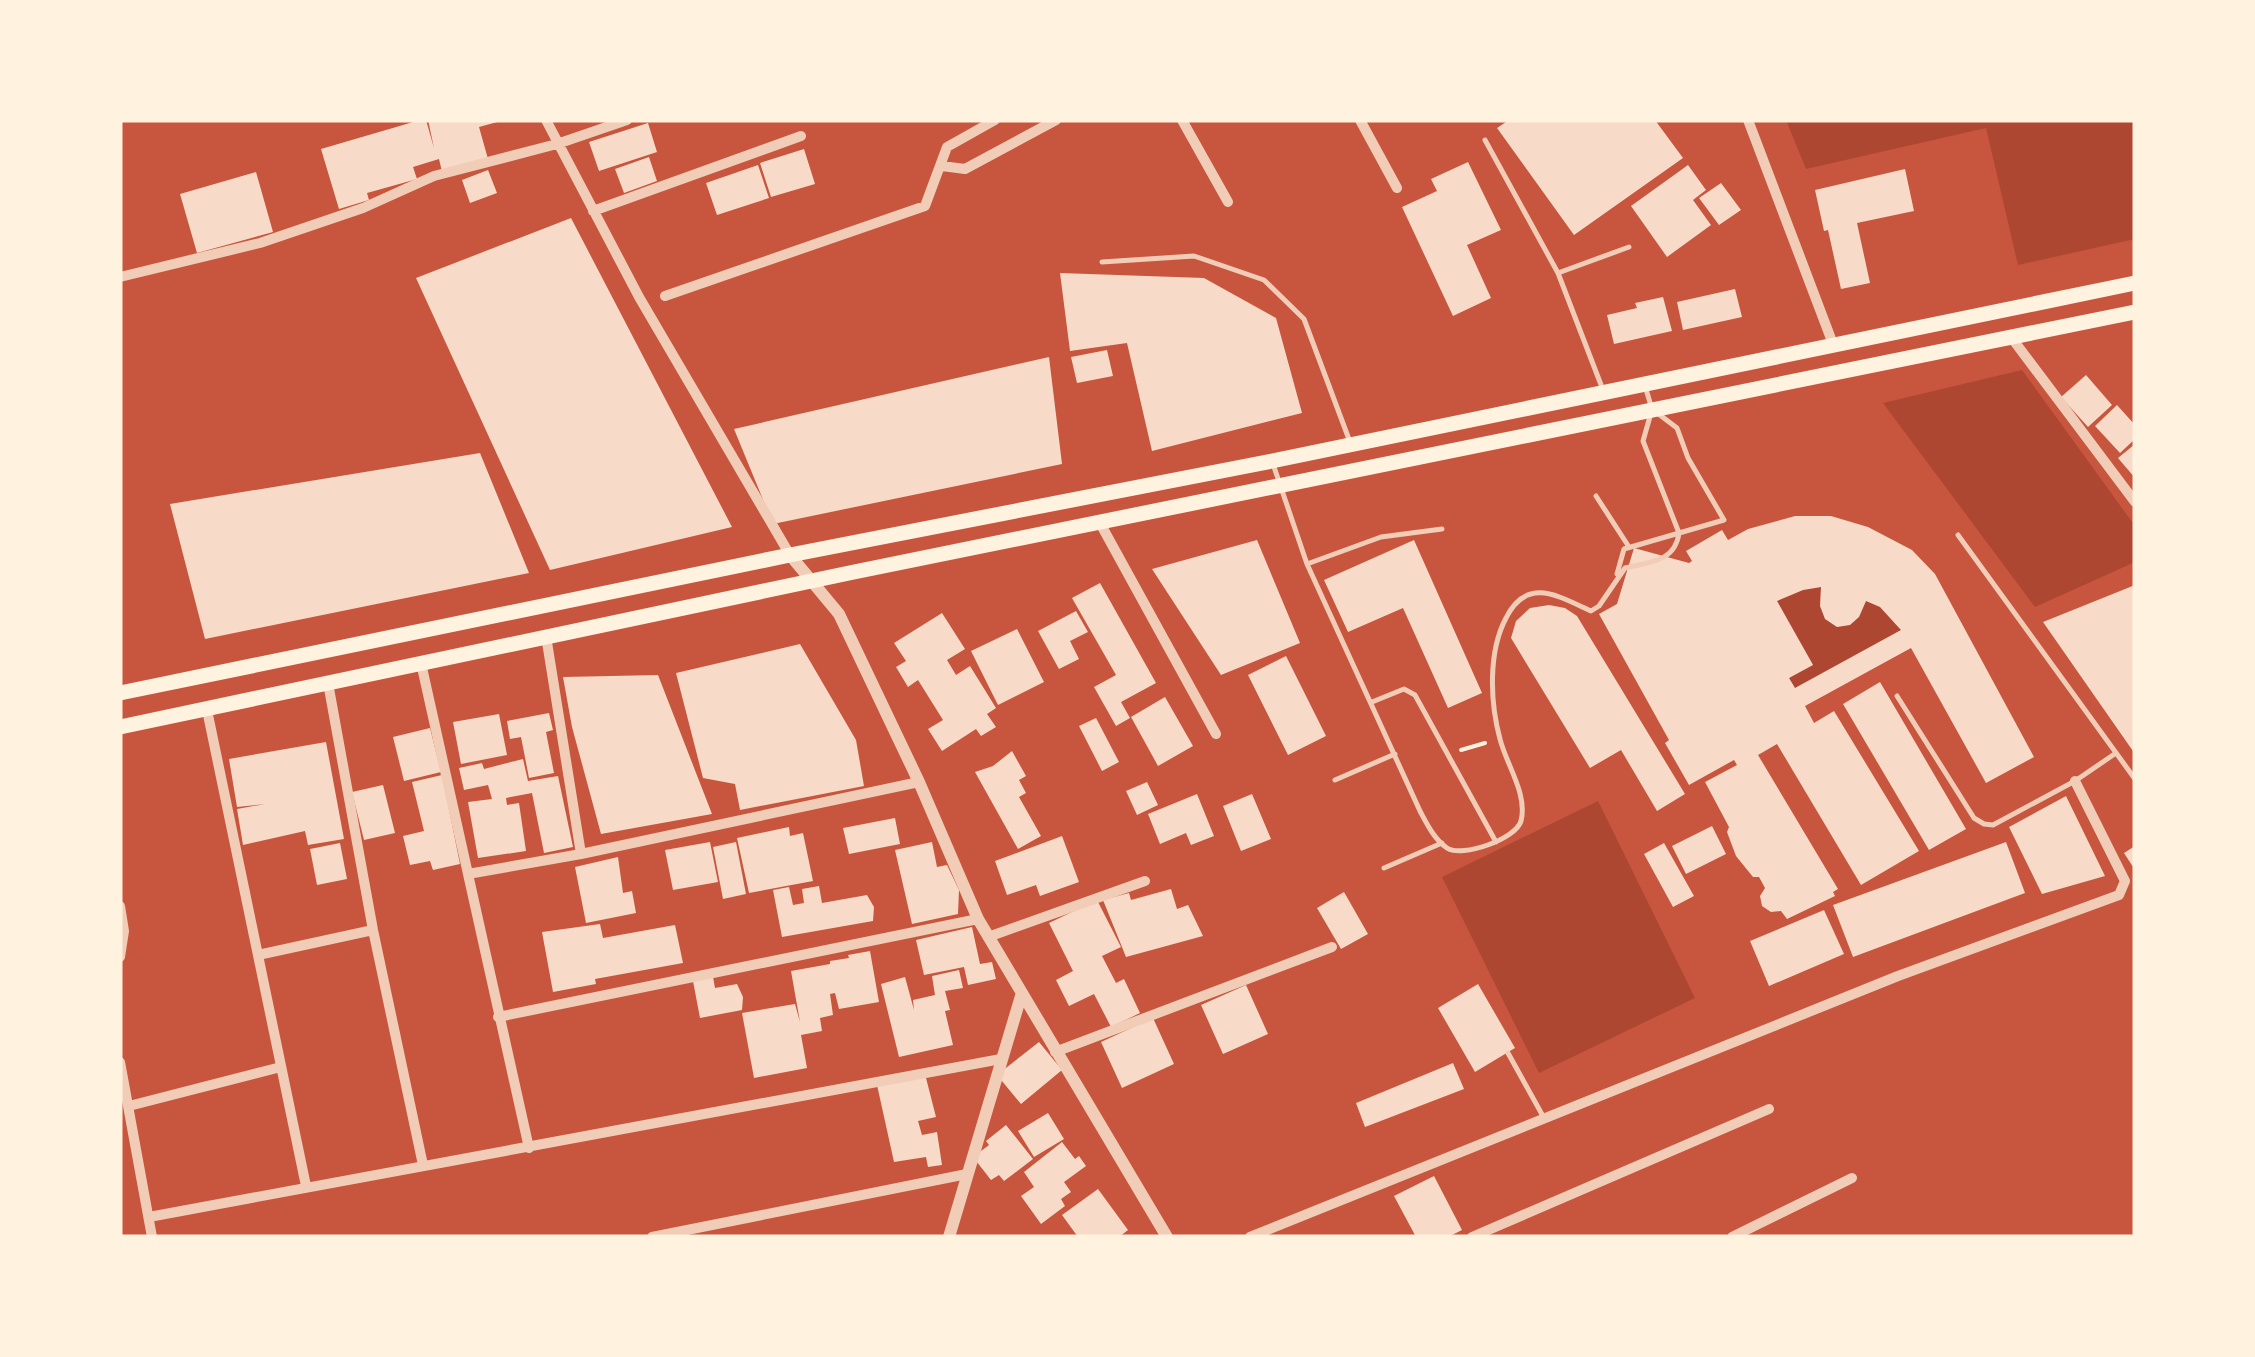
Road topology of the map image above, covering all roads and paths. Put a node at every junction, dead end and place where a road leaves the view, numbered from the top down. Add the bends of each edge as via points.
1 (546, 120) edge
2 (627, 120) edge
3 (995, 120) edge
4 (1056, 120) edge
5 (1182, 120) edge
6 (1360, 120) edge
7 (1748, 120) edge
8 (802, 136) dead end
9 (1485, 140) dead end
10 (557, 144) junction
11 (942, 166) junction
12 (1397, 188) dead end
13 (1228, 202) dead end
14 (594, 212) junction
15 (1629, 247) dead end
16 (1102, 262) dead end
17 (1558, 273) junction
18 (120, 277) edge
19 (2135, 283) edge
20 (666, 296) dead end
21 (2135, 312) edge
22 (2011, 337) junction
23 (1833, 344) junction
24 (1644, 384) junction
25 (1604, 393) junction
26 (1652, 409) junction
27 (1351, 445) junction
28 (1272, 461) junction
29 (1280, 487) junction
30 (1596, 496) dead end
31 (2135, 502) edge
32 (1100, 523) junction
33 (1442, 529) dead end
34 (1679, 532) junction
35 (1958, 535) dead end
36 (1630, 547) junction
37 (790, 555) junction
38 (1308, 564) junction
39 (1616, 577) junction
40 (811, 581) junction
41 (546, 636) junction
42 (420, 663) junction
43 (328, 683) junction
44 (120, 692) edge
45 (1897, 696) dead end
46 (1372, 702) junction
47 (207, 710) junction
48 (120, 727) edge
49 (1216, 734) dead end
50 (1499, 738) junction
51 (2116, 753) junction
52 (1395, 754) junction
53 (1448, 754) junction
54 (2135, 779) edge
55 (1335, 780) dead end
56 (2075, 781) junction
57 (919, 782) junction
58 (1496, 842) junction
59 (1442, 843) junction
60 (581, 854) junction
61 (1384, 868) dead end
62 (468, 874) junction
63 (1145, 881) dead end
64 (120, 906) edge
65 (978, 919) junction
66 (372, 930) junction
67 (988, 937) junction
68 (1332, 947) dead end
69 (258, 954) junction
70 (120, 957) edge
71 (1022, 996) junction
72 (498, 1016) junction
73 (1055, 1052) junction
74 (1508, 1053) dead end
75 (1001, 1059) junction
76 (120, 1062) edge
77 (282, 1067) junction
78 (129, 1106) junction
79 (1769, 1110) dead end
80 (1544, 1118) junction
81 (529, 1148) junction
82 (422, 1164) junction
83 (967, 1174) junction
84 (1852, 1178) dead end
85 (306, 1186) junction
86 (150, 1218) junction
87 (152, 1237) edge
88 (652, 1237) edge
89 (949, 1237) edge
90 (1167, 1237) edge
91 (1250, 1237) edge
92 (1472, 1237) edge
93 (1732, 1237) edge

1 - 10 street
2 - 10 street
3 - 11 street via 948,147
4 - 11 street via 965,170
5 - 13 street
6 - 12 street
7 - 23 street
8 - 14 street
9 - 17 lane
10 - 14 street
10 - 18 street via 434,176 260,243
11 - 20 street via 925,206
14 - 37 street
15 - 17 lane
16 - 27 lane via 1194,256 1264,280 1304,319
17 - 25 lane
19 - 23 main road
21 - 22 main road
22 - 26 main road
22 - 31 street
23 - 24 main road
24 - 25 main road
24 - 26 lane
25 - 27 main road
26 - 29 main road
26 - 34 lane via 1643,441
26 - 34 lane via 1678,428 1724,520
27 - 28 main road
28 - 29 lane
28 - 37 main road
29 - 32 main road
29 - 38 lane
30 - 36 lane
32 - 40 main road
32 - 49 street
33 - 38 lane via 1381,537
34 - 36 lane
34 - 39 lane via 1672,553
35 - 51 lane
36 - 39 lane
37 - 40 street
37 - 44 main road
38 - 46 lane
39 - 50 lane via 1591,611 1543,592 1513,606 1494,648
40 - 41 main road
40 - 57 street via 839,614
41 - 42 main road
41 - 60 street
42 - 43 main road
42 - 62 street
43 - 47 main road
43 - 66 street
45 - 56 lane via 1979,822 1994,825
46 - 52 lane
46 - 53 lane via 1412,692
47 - 48 main road
47 - 69 street
50 - 53 path
50 - 58 lane via 1522,818 1511,835
51 - 54 lane
51 - 56 lane
52 - 55 lane
52 - 59 lane
53 - 58 lane
56 - 80 street via 2125,881 2119,894
57 - 60 street
57 - 65 street
58 - 59 lane via 1462,852
59 - 61 lane
60 - 62 street
62 - 72 street
63 - 67 street
64 - 70 street
65 - 67 street
65 - 72 street
66 - 69 street
66 - 82 street
67 - 71 street
68 - 73 street
69 - 77 street
71 - 73 street
71 - 75 street
72 - 81 street
73 - 90 street
74 - 80 lane
75 - 81 street
75 - 83 street
76 - 78 street
77 - 78 street
77 - 85 street
78 - 86 street
79 - 92 street
80 - 91 street
81 - 82 street
82 - 85 street
83 - 88 street
83 - 89 street
84 - 93 street
85 - 86 street
86 - 87 street

